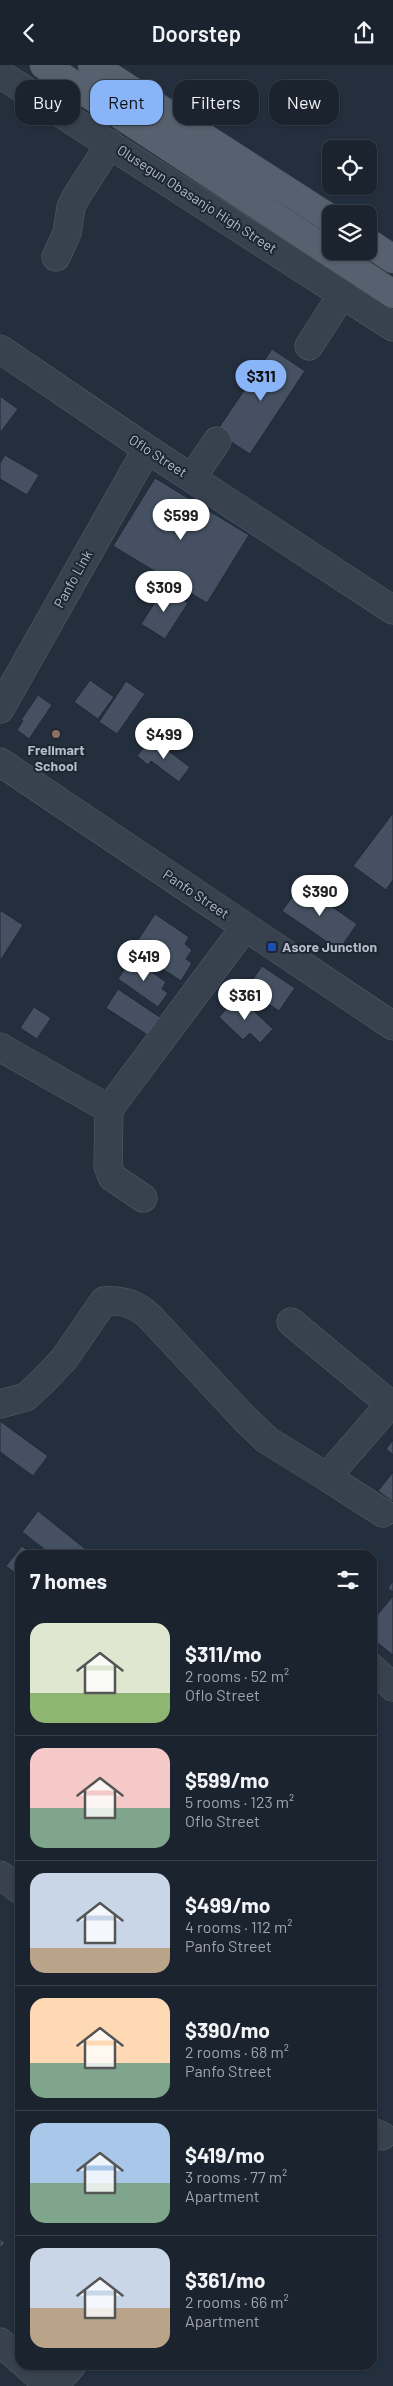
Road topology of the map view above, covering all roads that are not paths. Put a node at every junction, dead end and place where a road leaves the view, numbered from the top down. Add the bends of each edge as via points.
1 (44, 65) edge
2 (92, 65) edge
3 (0, 73) edge
4 (110, 144) junction
5 (322, 213) edge
6 (377, 248) edge
7 (56, 257) dead end
8 (393, 259) edge
9 (343, 293) junction
10 (393, 294) edge
11 (393, 327) edge
12 (309, 346) dead end
13 (0, 349) edge
14 (217, 441) dead end
15 (147, 449) junction
16 (192, 478) junction
17 (393, 610) edge
18 (0, 709) edge
19 (0, 762) edge
20 (245, 927) junction
21 (393, 1026) edge
22 (0, 1047) edge
23 (109, 1109) junction
24 (143, 1198) dead end
25 (291, 1322) dead end
26 (0, 1404) edge
27 (391, 1404) edge
28 (327, 1477) junction
29 (383, 1513) dead end
30 (377, 1673) edge
31 (393, 1687) edge
32 (0, 1875) edge
33 (15, 1886) edge
34 (0, 2342) edge
35 (15, 2356) edge
36 (31, 2370) edge
37 (68, 2370) edge
38 (49, 2386) edge
39 (54, 2386) edge

1 - 10 main road, Olusegun Obasanjo High Street
2 - 5 main road
3 - 4 street, Olusegun Obasanjo High Street
4 - 7 street via 71,207 67,233
4 - 9 street, Olusegun Obasanjo High Street
6 - 8 main road
9 - 11 street, Olusegun Obasanjo High Street
9 - 12 street
13 - 15 street, Oflo Street
14 - 16 street
15 - 16 street, Oflo Street
15 - 18 street, Panfo Link
16 - 17 street, Oflo Street
19 - 20 street, Panfo Street
20 - 21 street, Panfo Street
20 - 23 street
22 - 23 street
23 - 24 street via 108,1167 112,1177
25 - 27 street
26 - 28 street via 26,1397 64,1359 104,1301 120,1300 138,1306 152,1318 267,1440
27 - 28 street
28 - 29 street
30 - 31 street
32 - 33 street
34 - 35 street
36 - 38 street
37 - 39 street

